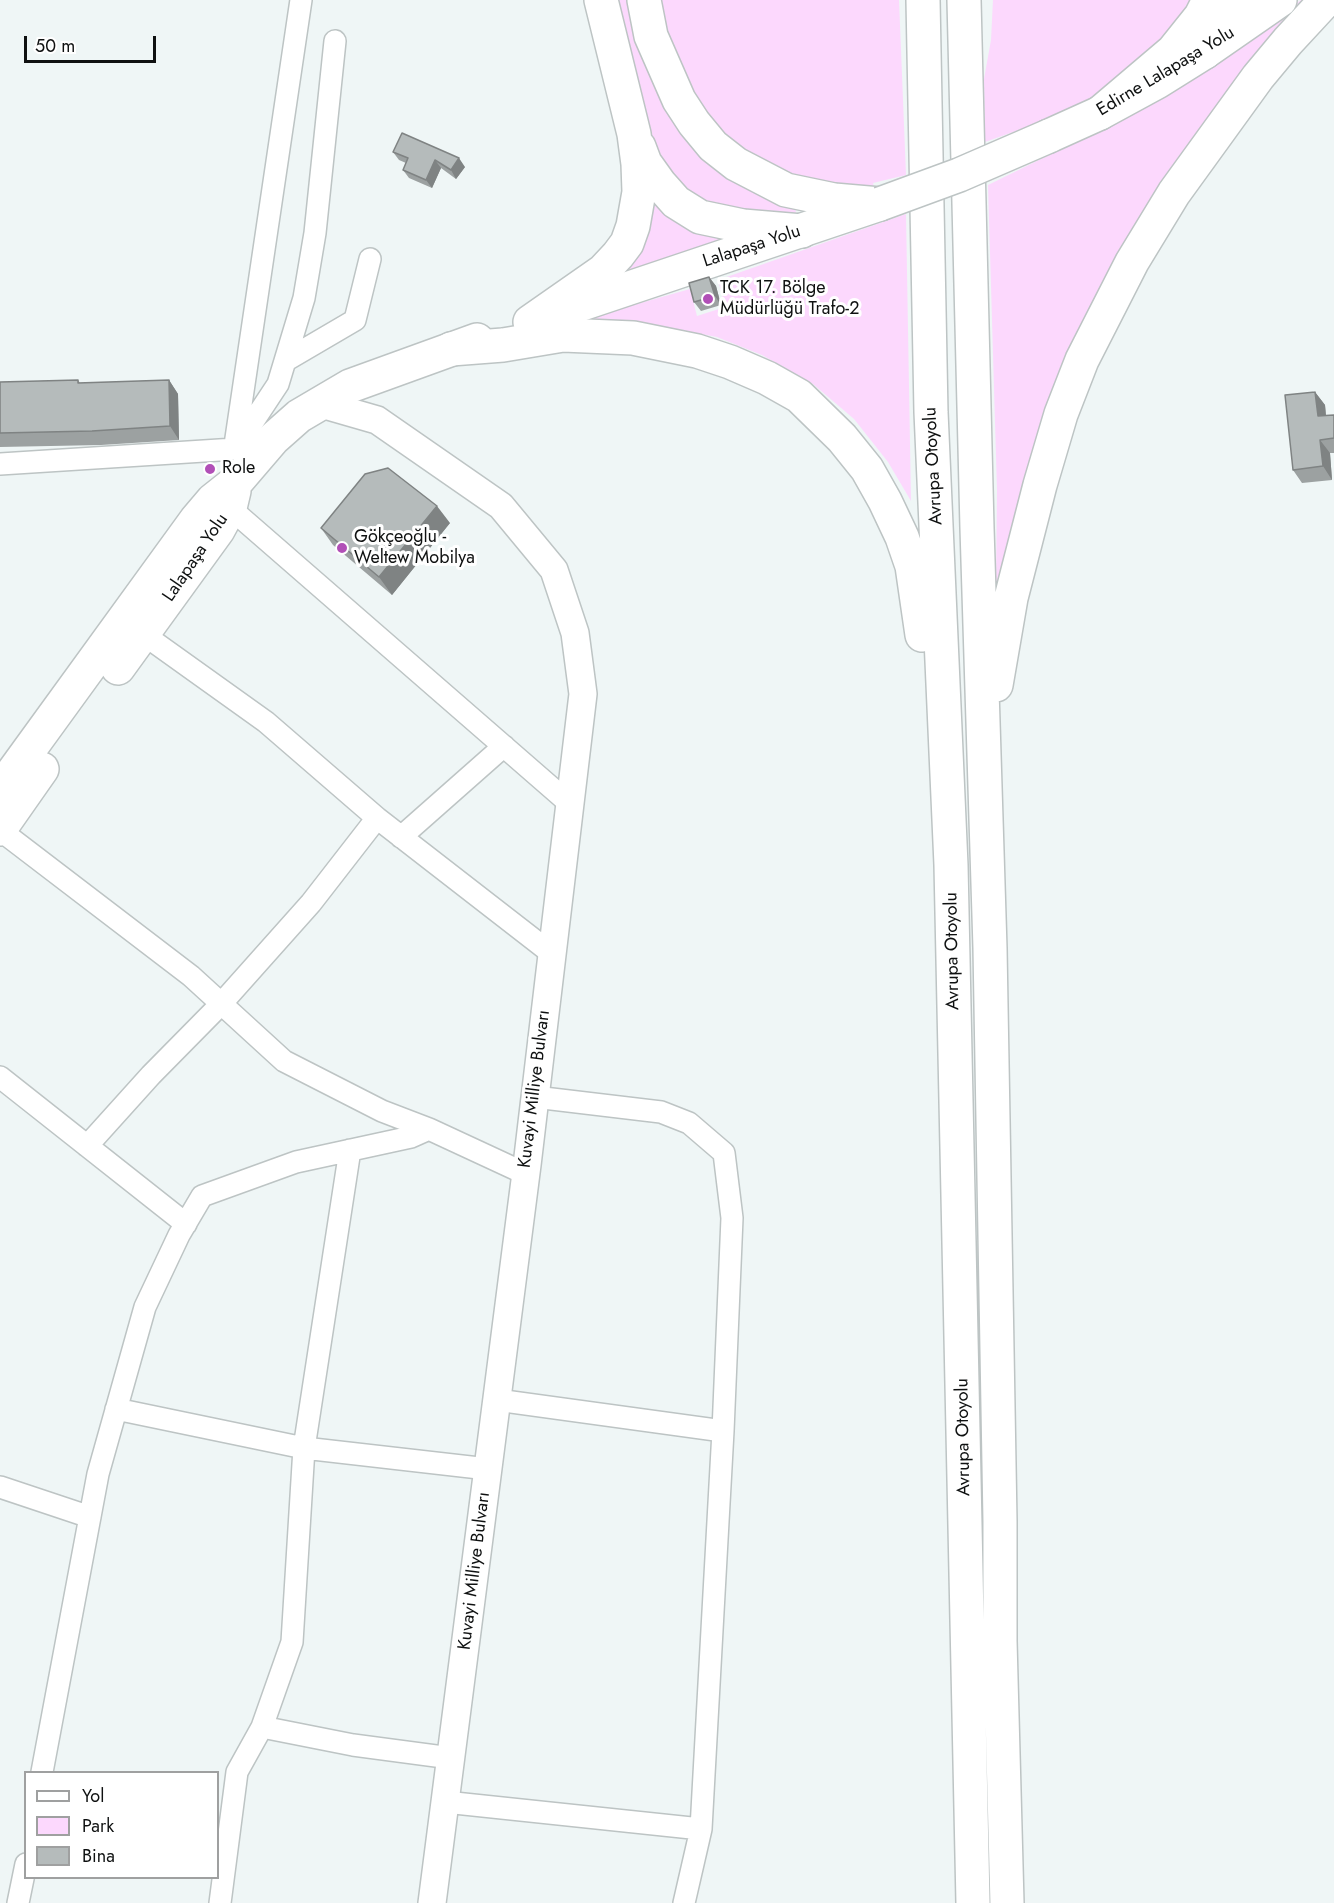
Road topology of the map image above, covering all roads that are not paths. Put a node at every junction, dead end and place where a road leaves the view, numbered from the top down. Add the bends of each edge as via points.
1 (301, 0) edge
2 (601, 0) edge
3 (644, 0) edge
4 (923, 0) edge
5 (1209, 0) edge
6 (1238, 0) edge
7 (1280, 0) edge
8 (1326, 0) edge
9 (967, 10) edge
10 (335, 41) dead end
11 (1205, 52) junction
12 (1100, 113) junction
13 (634, 134) junction
14 (1048, 136) joint
15 (880, 204) junction
16 (802, 231) junction
17 (370, 259) dead end
18 (530, 322) junction
19 (451, 349) junction
20 (285, 362) junction
21 (318, 403) junction
22 (0, 464) edge
23 (236, 478) junction
24 (143, 634) junction
25 (984, 730) junction
26 (946, 735) junction
27 (504, 746) junction
28 (0, 790) edge
29 (569, 803) junction
30 (377, 818) junction
31 (0, 829) edge
32 (401, 837) junction
33 (551, 953) junction
34 (221, 1004) junction
35 (0, 1077) edge
36 (535, 1097) junction
37 (429, 1129) junction
38 (87, 1146) junction
39 (350, 1150) junction
40 (526, 1174) junction
41 (186, 1224) junction
42 (497, 1400) junction
43 (116, 1409) junction
44 (723, 1431) junction
45 (304, 1448) junction
46 (488, 1469) junction
47 (0, 1487) edge
48 (90, 1517) junction
49 (262, 1727) junction
50 (451, 1758) junction
51 (42, 1771) edge
52 (446, 1802) junction
53 (701, 1829) junction
54 (24, 1874) edge
55 (18, 1903) edge
56 (220, 1903) edge
57 (432, 1903) edge
58 (684, 1903) edge
59 (973, 1903) edge
60 (1007, 1903) edge

1 - 23 street
2 - 13 main road
3 - 15 main road via 651,36 679,100 713,146 736,164 786,190
4 - 26 main road, Avrupa Otoyolu via 931,412
5 - 12 main road via 1173,51
6 - 11 main road via 1221,33
7 - 11 main road, Edirne Lalapaşa Yolu
8 - 25 main road via 1258,77 1174,193 1132,262 1082,360 1037,495
9 - 25 main road, Avrupa Otoyolu
10 - 20 street via 315,233 304,298
11 - 12 main road, Edirne Lalapaşa Yolu
12 - 14 main road, Edirne Lalapaşa Yolu
13 - 16 main road via 645,163 686,209 716,222
13 - 18 main road via 639,192 627,243 603,271
14 - 15 main road, Lalapaşa Yolu, bridge
15 - 16 main road, Lalapaşa Yolu
16 - 18 main road, Lalapaşa Yolu
17 - 20 street via 355,320
18 - 19 main road, Lalapaşa Yolu
19 - 21 main road via 350,386
19 - 26 main road via 563,335 633,338 730,362 799,396 821,415 867,469 902,537 912,566 926,654
20 - 23 street
21 - 23 main road via 298,416
21 - 29 street, Kuvayi Milliye Bulvarı via 377,420 501,506 554,570 575,633 583,694
22 - 23 street
23 - 24 main road, Lalapaşa Yolu via 218,530
23 - 27 street
23 - 28 main road, Lalapaşa Yolu via 195,520
24 - 30 street via 266,722
24 - 31 main road, Lalapaşa Yolu
25 - 60 main road, Avrupa Otoyolu
26 - 59 main road, Avrupa Otoyolu
27 - 29 street
27 - 32 street
29 - 33 street, Kuvayi Milliye Bulvarı
30 - 32 street
30 - 34 street via 311,903
31 - 34 street via 191,976
32 - 33 street
33 - 36 street, Kuvayi Milliye Bulvarı
34 - 37 street via 284,1061 382,1111
34 - 38 street
35 - 38 street
36 - 40 street, Kuvayi Milliye Bulvarı
36 - 44 street via 661,1112 689,1123 724,1153 732,1218
37 - 39 street via 411,1137
37 - 40 street
38 - 41 street
39 - 41 street via 296,1161 202,1196
39 - 45 street
40 - 42 street, Kuvayi Milliye Bulvarı
41 - 43 street via 145,1307
42 - 44 street
42 - 46 street, Kuvayi Milliye Bulvarı
43 - 45 street
43 - 48 street
44 - 53 street
45 - 46 street
45 - 49 street via 292,1642
46 - 50 street, Kuvayi Milliye Bulvarı
47 - 48 street
48 - 51 street
49 - 50 street via 353,1745
49 - 56 street via 237,1772
50 - 52 street, Kuvayi Milliye Bulvarı
52 - 53 street
52 - 57 street, Kuvayi Milliye Bulvarı
53 - 58 street
54 - 55 street

